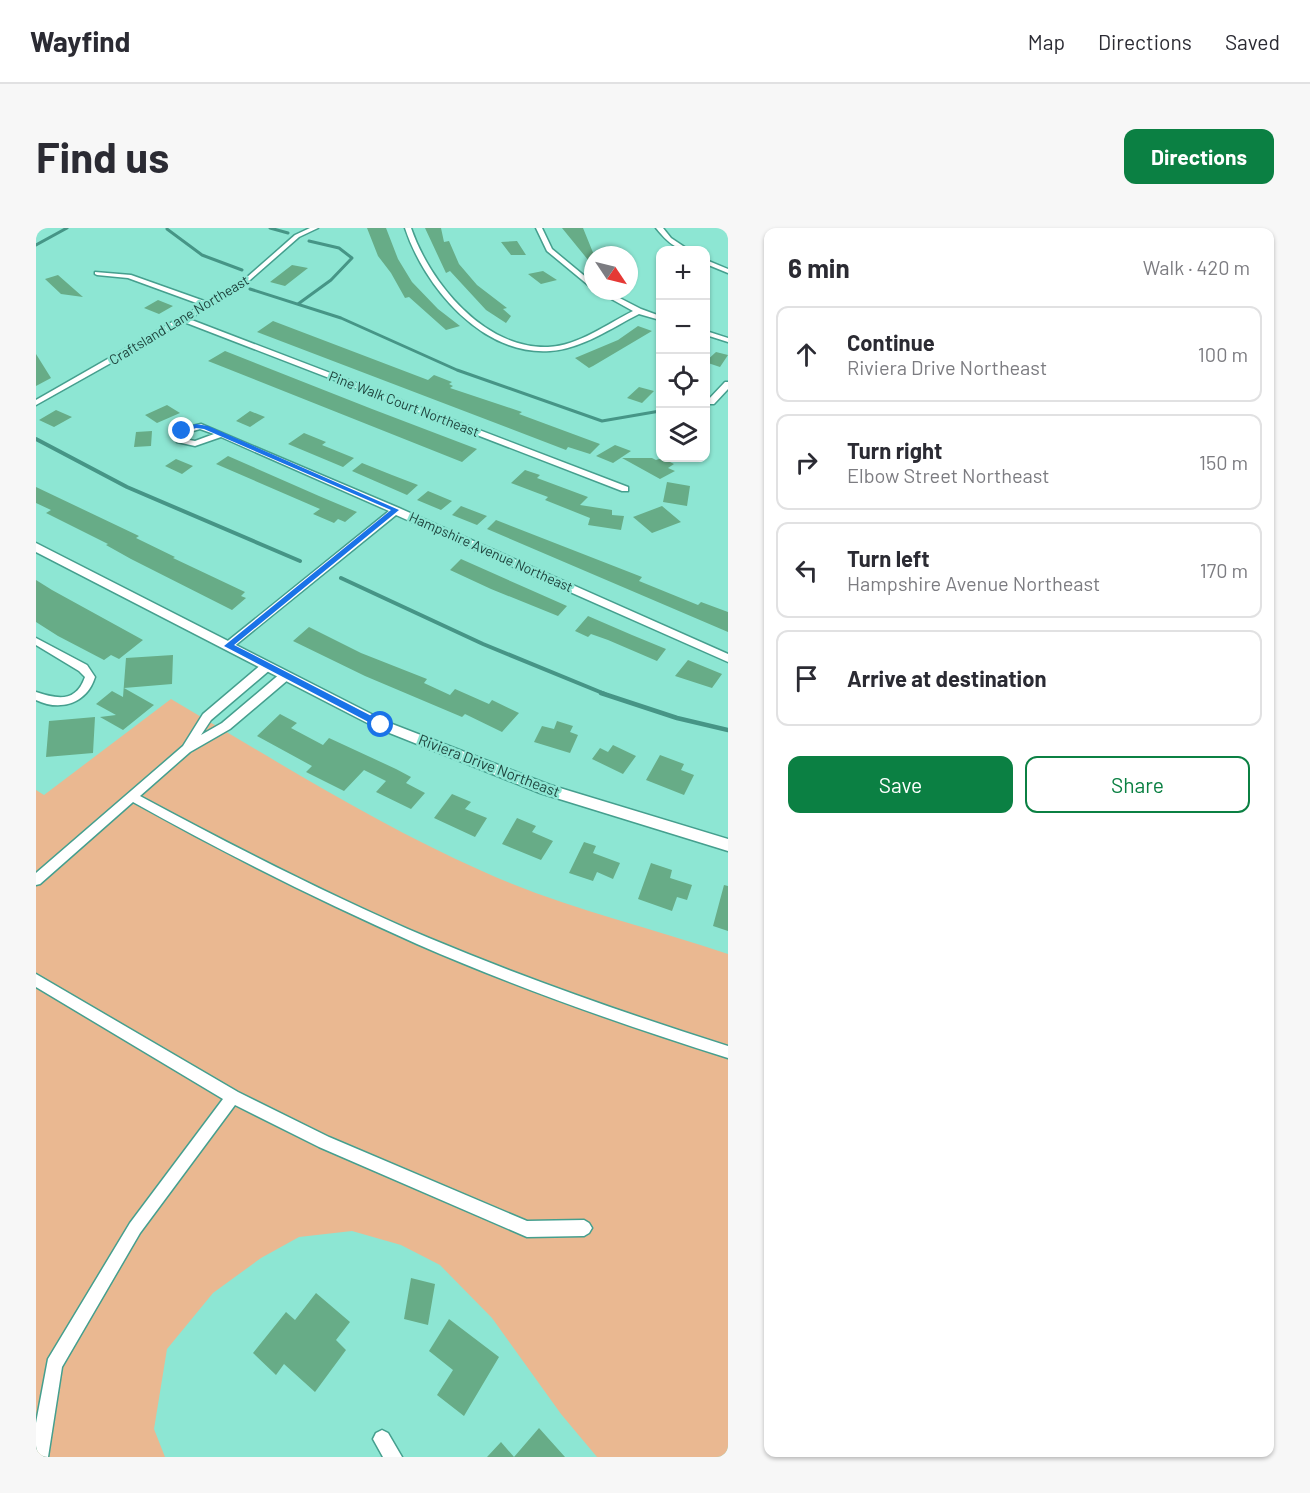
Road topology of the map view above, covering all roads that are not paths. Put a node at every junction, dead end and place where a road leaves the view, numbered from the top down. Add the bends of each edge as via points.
1 (315, 228) edge
2 (408, 228) edge
3 (539, 228) edge
4 (659, 228) edge
5 (680, 246) edge
6 (710, 264) edge
7 (728, 271) edge
8 (97, 273) dead end
9 (584, 279) edge
10 (618, 300) edge
11 (208, 305) junction
12 (638, 311) junction
13 (656, 317) edge
14 (183, 319) junction
15 (710, 335) edge
16 (728, 340) edge
17 (728, 384) edge
18 (710, 400) edge
19 (36, 403) edge
20 (221, 434) dead end
21 (625, 489) dead end
22 (396, 510) junction
23 (36, 546) edge
24 (36, 641) edge
25 (228, 646) junction
26 (728, 658) edge
27 (267, 666) junction
28 (285, 676) junction
29 (36, 696) edge
30 (186, 749) junction
31 (133, 797) junction
32 (728, 845) edge
33 (36, 880) edge
34 (36, 980) edge
35 (728, 1052) edge
36 (233, 1097) junction
37 (584, 1228) dead end
38 (382, 1439) dead end
39 (39, 1457) edge
40 (393, 1457) edge

1 - 11 street, Craftsland Lane Northeast via 297,236 239,287
2 - 12 street via 423,269 456,307 483,328 513,343 533,349 559,347
3 - 9 street via 549,250
4 - 5 street
6 - 7 street
8 - 11 street via 129,276
10 - 12 street
11 - 14 street, Craftsland Lane Northeast
12 - 13 street
14 - 19 street, Craftsland Lane Northeast
14 - 21 street, Pine Walk Court Northeast
15 - 16 street
17 - 18 street
20 - 22 street, Hampshire Avenue Northeast
22 - 25 street
22 - 26 street, Hampshire Avenue Northeast
23 - 25 street, Riviera Drive Northeast
24 - 29 street via 83,668 90,677 80,695 68,700 44,701
25 - 27 street, Riviera Drive Northeast
27 - 28 street, Riviera Drive Northeast
27 - 30 street via 207,717
28 - 30 street via 226,726
28 - 32 street, Riviera Drive Northeast via 381,725 545,789
30 - 31 street
31 - 33 street
31 - 35 street via 234,854 422,942 548,992
34 - 36 street
36 - 37 street via 324,1142 527,1229
36 - 39 street via 135,1228 54,1365
38 - 40 street

